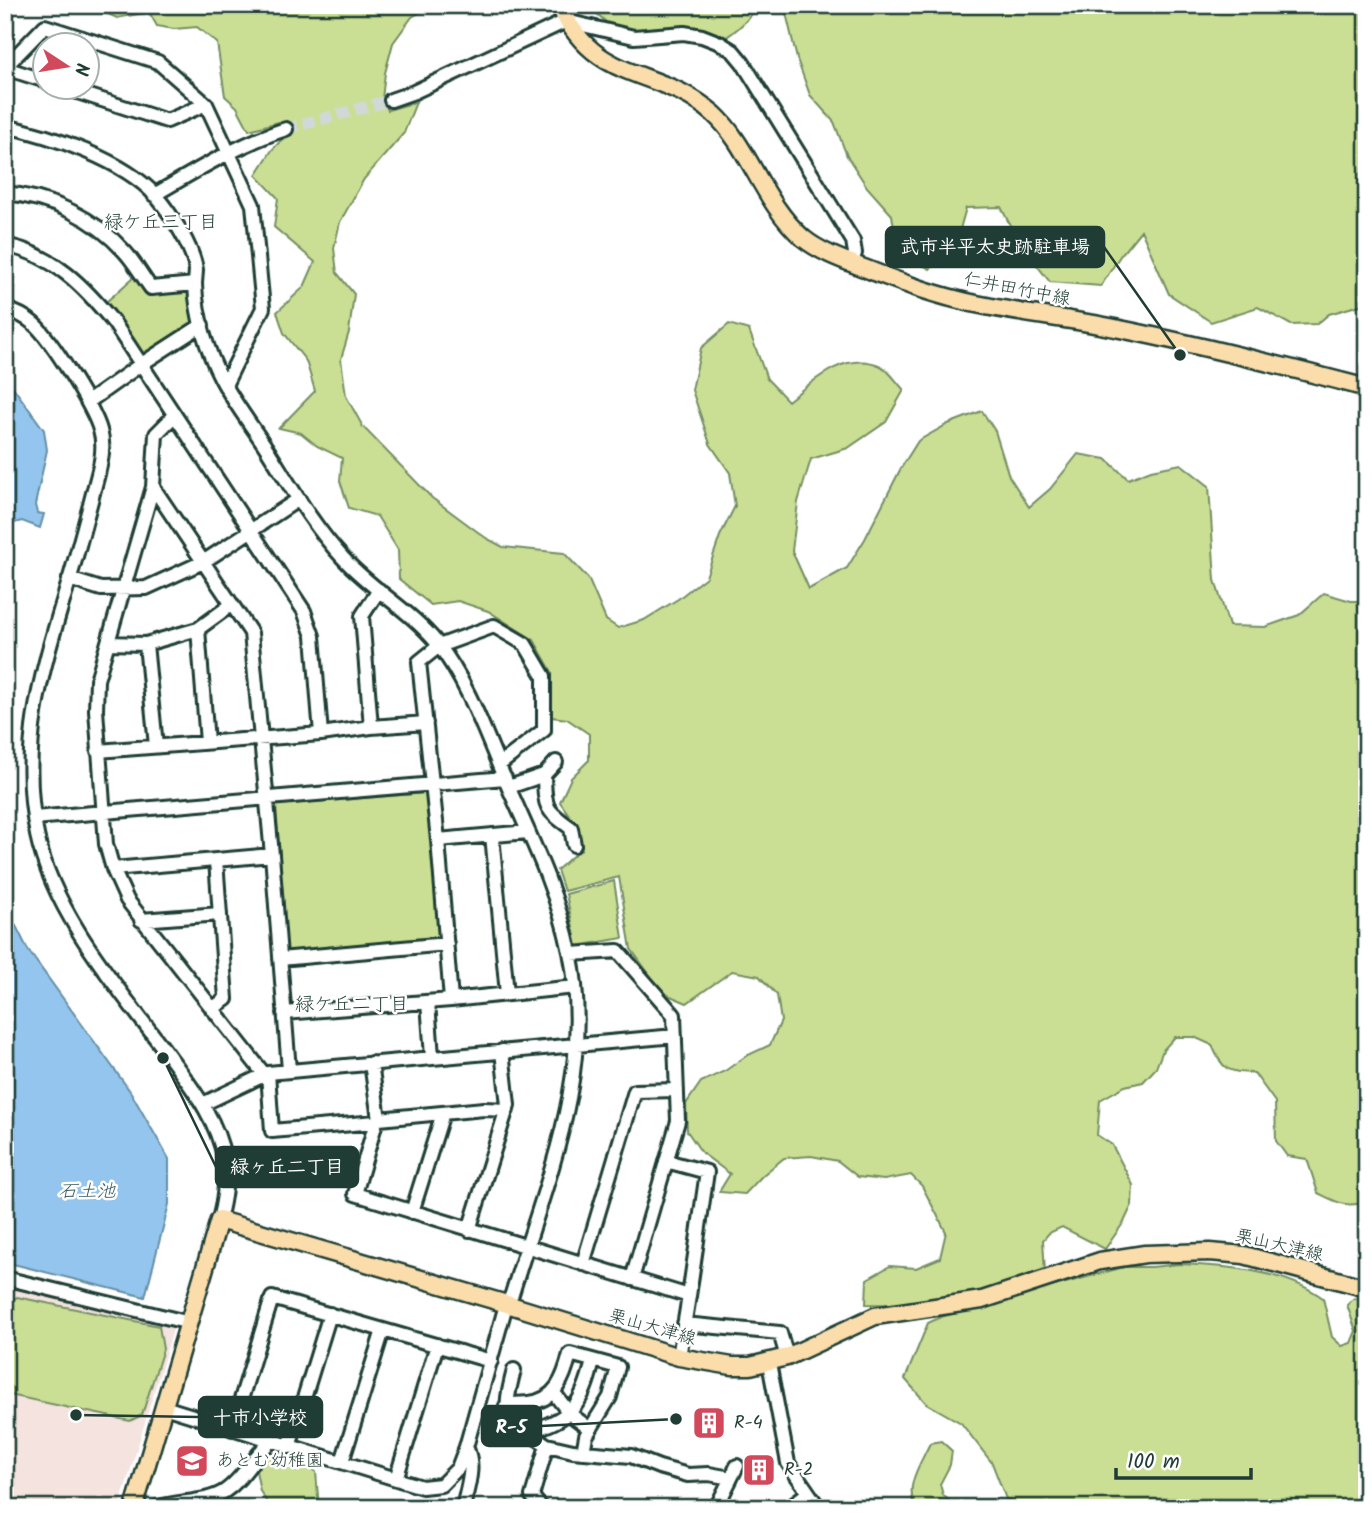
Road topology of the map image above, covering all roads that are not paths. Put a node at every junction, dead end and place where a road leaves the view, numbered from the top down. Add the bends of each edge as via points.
1 (559, 5) edge
2 (566, 21) junction
3 (5, 68) edge
4 (32, 77) edge
5 (102, 100) edge
6 (391, 100) tunnel mouth
7 (206, 104) junction
8 (5, 125) edge
9 (286, 130) tunnel mouth
10 (230, 152) junction
11 (5, 193) edge
12 (154, 195) junction
13 (5, 245) edge
14 (852, 263) junction
15 (195, 284) junction
16 (5, 309) edge
17 (202, 326) junction
18 (140, 365) junction
19 (225, 385) junction
20 (1367, 388) edge
21 (88, 402) junction
22 (174, 416) junction
23 (153, 487) junction
24 (299, 499) junction
25 (249, 531) junction
26 (202, 562) junction
27 (69, 579) junction
28 (122, 590) junction
29 (379, 590) junction
30 (231, 605) junction
31 (198, 629) junction
32 (108, 643) junction
33 (146, 644) junction
34 (439, 646) junction
35 (426, 723) junction
36 (371, 727) junction
37 (321, 734) junction
38 (260, 738) junction
39 (207, 742) junction
40 (156, 746) junction
41 (98, 751) junction
42 (556, 762) dead end
43 (499, 765) junction
44 (544, 775) junction
45 (507, 783) junction
46 (433, 784) junction
47 (267, 798) junction
48 (103, 811) junction
49 (34, 818) junction
50 (528, 832) junction
51 (492, 835) junction
52 (439, 840) junction
53 (574, 845) dead end
54 (272, 855) junction
55 (216, 860) junction
56 (113, 869) junction
57 (220, 914) junction
58 (141, 920) junction
59 (447, 944) junction
60 (571, 954) junction
61 (280, 958) junction
62 (575, 987) junction
63 (507, 995) junction
64 (451, 1000) junction
65 (428, 1002) junction
66 (212, 1009) junction
67 (284, 1013) junction
68 (675, 1036) junction
69 (576, 1044) junction
70 (502, 1051) junction
71 (432, 1057) junction
72 (371, 1063) junction
73 (289, 1070) junction
74 (266, 1073) junction
75 (677, 1090) junction
76 (203, 1104) junction
77 (507, 1110) junction
78 (443, 1112) junction
79 (378, 1120) junction
80 (666, 1161) junction
81 (412, 1212) junction
82 (219, 1220) junction
83 (469, 1230) junction
84 (526, 1247) junction
85 (583, 1264) junction
86 (5, 1278) edge
87 (632, 1279) junction
88 (1367, 1287) edge
89 (689, 1296) junction
90 (507, 1304) junction
91 (330, 1314) junction
92 (190, 1323) junction
93 (684, 1324) junction
94 (383, 1329) junction
95 (437, 1345) junction
96 (679, 1357) junction
97 (788, 1357) junction
98 (491, 1361) junction
99 (593, 1361) junction
100 (769, 1363) junction
101 (514, 1370) dead end
102 (554, 1393) junction
103 (506, 1406) junction
104 (164, 1407) junction
105 (570, 1414) junction
106 (232, 1429) junction
107 (590, 1429) junction
108 (528, 1432) junction
109 (270, 1441) junction
110 (547, 1445) junction
111 (289, 1447) junction
112 (466, 1447) junction
113 (583, 1452) junction
114 (342, 1462) junction
115 (396, 1479) junction
116 (808, 1493) junction
117 (140, 1506) edge
118 (156, 1508) edge
119 (463, 1508) edge
120 (541, 1508) edge
121 (716, 1508) edge
122 (788, 1508) edge
123 (819, 1508) edge

1 - 2 main road, 仁井田竹中線
2 - 6 street
2 - 14 main road, 仁井田竹中線 via 588,49 606,62 687,95 715,115 776,210 804,239
2 - 14 street via 634,37 684,33 733,51 853,241
3 - 4 street
3 - 7 street via 45,26 158,62
5 - 7 street via 167,121
7 - 10 street
8 - 12 street via 112,162
9 - 10 street
10 - 12 street
10 - 19 street via 253,205 263,308
11 - 15 street via 62,206 97,226 126,253 150,288
12 - 15 street via 187,245 196,270
13 - 18 street via 62,268 90,293
14 - 20 main road, 仁井田竹中線 via 961,300 1171,340
15 - 17 street
16 - 21 street via 42,332
17 - 18 street
17 - 19 street
18 - 21 street
18 - 22 street
19 - 24 street
21 - 27 street via 100,430 102,461
22 - 23 street via 156,434
22 - 25 street
23 - 26 street
23 - 28 street
24 - 25 street
24 - 29 street via 344,559
25 - 26 street
25 - 37 street via 309,622 316,654
26 - 28 street via 146,588
26 - 30 street
27 - 28 street
27 - 49 street via 33,715 30,771
28 - 32 street
29 - 34 street
29 - 36 street via 362,616
30 - 31 street
30 - 38 street via 251,633
31 - 33 street
31 - 39 street
32 - 33 street
32 - 41 street via 97,680
33 - 40 street
34 - 35 street via 419,662
34 - 43 street
34 - 43 street via 494,625 525,644 544,676 544,730
35 - 36 street
35 - 46 street
36 - 37 street
37 - 38 street
38 - 39 street
38 - 47 street
39 - 40 street
40 - 41 street
41 - 48 street
42 - 44 street
43 - 45 street
44 - 45 street
44 - 53 street via 546,803 551,814 571,828
45 - 46 street
45 - 50 street
46 - 47 street
46 - 52 street
47 - 48 street
47 - 54 street
48 - 49 street
48 - 56 street
49 - 76 street via 46,863 76,925
50 - 51 street
50 - 60 street via 551,884
51 - 52 street
51 - 63 street
52 - 59 street
54 - 55 street
54 - 61 street
55 - 56 street
55 - 57 street
56 - 58 street
57 - 58 street
57 - 66 street via 226,999
58 - 66 street
59 - 61 street
59 - 64 street
60 - 62 street
60 - 68 street via 618,951 674,1015
61 - 67 street
62 - 63 street
62 - 69 street
63 - 64 street
64 - 65 street
65 - 67 street
65 - 71 street
66 - 74 street
67 - 73 street
68 - 69 street
68 - 75 street
69 - 70 street
69 - 84 street via 567,1116
70 - 71 street
70 - 77 street
71 - 72 street
72 - 73 street
72 - 79 street
73 - 74 street
74 - 76 street
74 - 79 street via 272,1131
75 - 80 street via 678,1121
75 - 85 street via 635,1091
76 - 82 street via 225,1159
77 - 78 street
77 - 83 street
78 - 79 street
78 - 81 street
79 - 81 street via 355,1194
80 - 87 street
80 - 89 street via 707,1172
81 - 83 street
82 - 90 main road, 栗山大津線
82 - 92 main road
83 - 84 street
84 - 85 street
84 - 90 street
85 - 87 street
86 - 92 street
87 - 89 street
88 - 97 main road, 栗山大津線 via 1244,1255 1144,1254 1100,1261 982,1300 875,1316
89 - 93 street
90 - 96 main road, 栗山大津線
90 - 98 street
91 - 94 street
91 - 106 street via 272,1298
91 - 111 street
92 - 104 main road
93 - 96 street
93 - 97 street via 780,1333
94 - 95 street
94 - 114 street
95 - 98 street
95 - 115 street
96 - 100 main road, 栗山大津線 via 732,1366
97 - 100 main road, 栗山大津線
98 - 112 street
99 - 102 street via 570,1354
99 - 105 street
99 - 107 street via 618,1367 610,1397
100 - 116 street via 788,1463
101 - 103 street
102 - 103 street
102 - 105 street
103 - 108 street via 511,1420
104 - 106 street
104 - 117 main road
105 - 107 street
105 - 108 street
106 - 109 street
107 - 113 street
108 - 110 street
109 - 111 street
109 - 118 street via 225,1491
110 - 113 street
110 - 120 street via 532,1496
111 - 114 street
112 - 115 street via 458,1468 441,1485 422,1487
112 - 119 street via 471,1465
113 - 121 street via 631,1456 688,1475 734,1472
114 - 115 street
116 - 122 street
116 - 123 street

